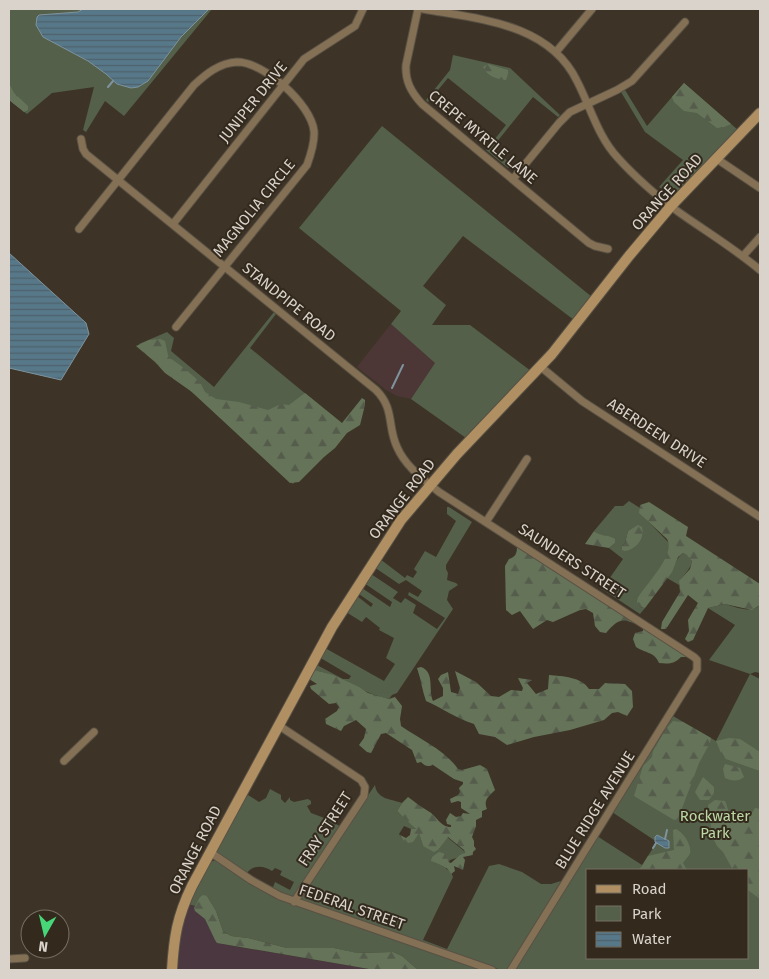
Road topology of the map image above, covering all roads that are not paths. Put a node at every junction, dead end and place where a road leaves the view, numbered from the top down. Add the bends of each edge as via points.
1 (363, 9) edge
2 (418, 9) edge
3 (423, 9) edge
4 (592, 9) edge
5 (685, 22) dead end
6 (556, 52) junction
7 (283, 86) junction
8 (588, 105) junction
9 (760, 113) edge
10 (81, 139) dead end
11 (717, 159) junction
12 (513, 179) junction
13 (119, 180) junction
14 (760, 188) edge
15 (671, 206) junction
16 (173, 224) junction
17 (79, 229) dead end
18 (760, 237) edge
19 (608, 249) dead end
20 (743, 256) junction
21 (225, 268) junction
22 (760, 270) edge
23 (176, 328) dead end
24 (541, 367) junction
25 (527, 459) dead end
26 (430, 485) junction
27 (760, 517) edge
28 (486, 522) junction
29 (698, 662) joint
30 (278, 725) junction
31 (94, 732) dead end
32 (64, 761) dead end
33 (210, 852) junction
34 (294, 902) junction
35 (172, 970) edge
36 (492, 970) edge
37 (511, 970) edge

1 - 7 street, JUNIPER DRIVE via 355,26 304,59
2 - 12 street, CREPE MYRTLE LANE via 406,65 413,95
3 - 6 street via 517,29 534,36
4 - 6 street
5 - 8 street via 632,81
6 - 8 street via 573,72
7 - 13 street, MAGNOLIA CIRCLE via 252,65 238,62 219,66 194,85
7 - 16 street, JUNIPER DRIVE
7 - 21 street, MAGNOLIA CIRCLE via 296,96 311,118 314,131 307,165
8 - 12 street via 567,114
8 - 15 street via 610,149
9 - 11 main road, ORANGE ROAD
10 - 13 street, STANDPIPE ROAD via 86,154
11 - 14 street
11 - 15 main road, ORANGE ROAD
12 - 19 street, CREPE MYRTLE LANE via 589,243
13 - 16 street, STANDPIPE ROAD
13 - 17 street, MAGNOLIA CIRCLE
15 - 20 street
15 - 24 main road, ORANGE ROAD
16 - 21 street, STANDPIPE ROAD
18 - 20 street
20 - 22 street
21 - 23 street, MAGNOLIA CIRCLE
21 - 26 street, STANDPIPE ROAD via 380,394 388,406 400,454
24 - 26 main road, ORANGE ROAD
24 - 27 street, ABERDEEN DRIVE via 582,401
25 - 28 street
26 - 28 street, SAUNDERS STREET
26 - 30 main road, ORANGE ROAD via 401,520 368,569
28 - 29 street, SAUNDERS STREET
29 - 37 street, BLUE RIDGE AVENUE via 697,670
30 - 33 main road, ORANGE ROAD
30 - 34 street, FRAY STREET via 352,774 365,787 364,796
31 - 32 street
33 - 34 street, FEDERAL STREET via 264,888
33 - 35 main road, ORANGE ROAD via 180,915
34 - 36 street, FEDERAL STREET

